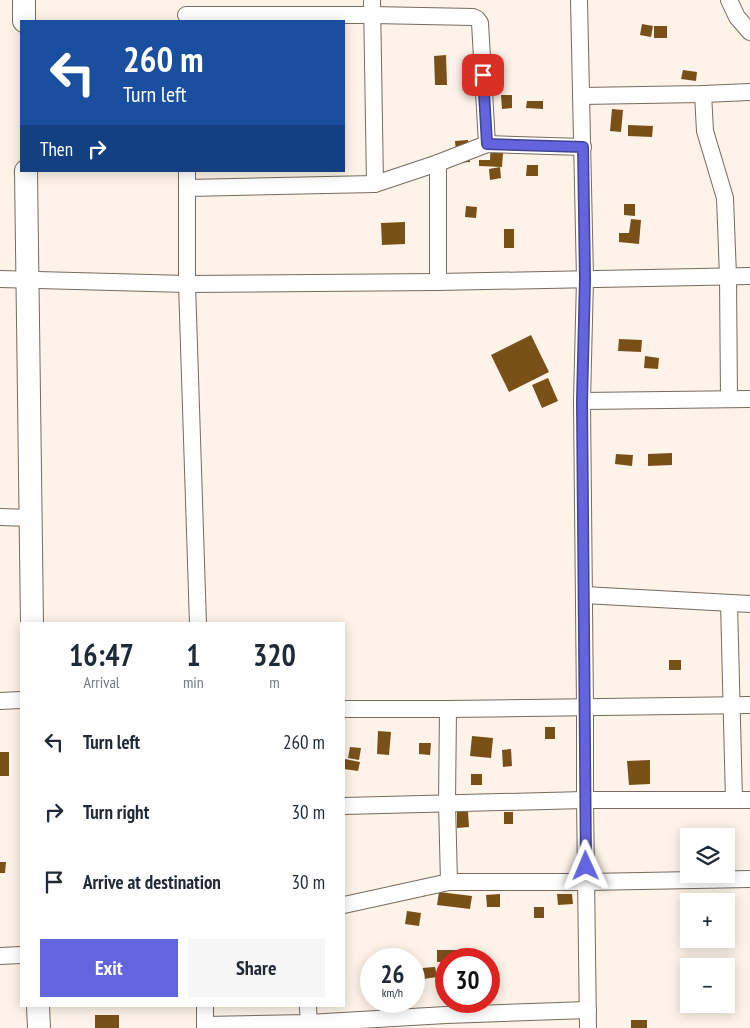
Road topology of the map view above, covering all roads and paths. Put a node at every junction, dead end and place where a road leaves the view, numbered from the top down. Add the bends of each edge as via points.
1 (24, 0) edge
2 (579, 0) edge
3 (729, 0) edge
4 (372, 7) edge
5 (186, 12) edge
6 (24, 20) edge
7 (750, 32) edge
8 (750, 92) edge
9 (703, 94) junction
10 (581, 96) junction
11 (487, 144) junction
12 (583, 147) junction
13 (438, 163) junction
14 (26, 172) edge
15 (187, 172) edge
16 (375, 184) junction
17 (187, 188) junction
18 (728, 276) junction
19 (750, 276) edge
20 (0, 279) edge
21 (27, 279) junction
22 (585, 279) junction
23 (438, 282) junction
24 (188, 284) junction
25 (729, 399) junction
26 (750, 399) edge
27 (582, 401) junction
28 (0, 517) edge
29 (31, 518) junction
30 (584, 595) junction
31 (729, 603) junction
32 (750, 604) edge
33 (32, 622) edge
34 (198, 622) edge
35 (20, 700) edge
36 (0, 701) edge
37 (750, 705) edge
38 (732, 706) junction
39 (585, 707) junction
40 (345, 709) edge
41 (448, 709) junction
42 (585, 800) junction
43 (742, 800) edge
44 (447, 803) junction
45 (345, 806) edge
46 (750, 879) edge
47 (449, 882) junction
48 (586, 882) junction
49 (345, 905) edge
50 (20, 955) edge
51 (0, 956) edge
52 (38, 1007) edge
53 (205, 1007) edge
54 (308, 1007) edge
55 (588, 1010) junction
56 (446, 1022) edge
57 (308, 1025) edge
58 (206, 1027) edge
59 (39, 1028) edge
60 (588, 1028) edge

1 - 6 main road
2 - 10 street
3 - 7 street via 737,17
4 - 5 street
4 - 11 street via 473,16 477,19 480,23
4 - 16 street
8 - 9 street
9 - 10 street
9 - 18 street via 710,152 725,198
10 - 12 street
11 - 12 street
11 - 13 street
12 - 22 street
13 - 16 street
13 - 23 street
14 - 21 main road
15 - 17 street
16 - 17 street
17 - 24 street
18 - 19 street
18 - 22 street
18 - 25 street
20 - 21 street
21 - 24 street
21 - 29 main road
22 - 23 street
22 - 27 street
23 - 24 street
24 - 34 street
25 - 26 street
25 - 27 street
27 - 30 street
28 - 29 street
29 - 33 main road
30 - 31 street
30 - 39 street
31 - 32 street
31 - 38 street
35 - 36 street
37 - 38 street
38 - 39 street
38 - 43 street
39 - 41 street
39 - 42 street
40 - 41 street
41 - 44 street
42 - 43 street
42 - 44 street
42 - 48 street
44 - 45 street
44 - 47 street
46 - 48 street
47 - 48 street
47 - 49 street
48 - 55 street
50 - 51 street
52 - 59 main road
53 - 58 street
54 - 57 street
55 - 56 street
55 - 60 street
56 - 57 street
57 - 58 street

